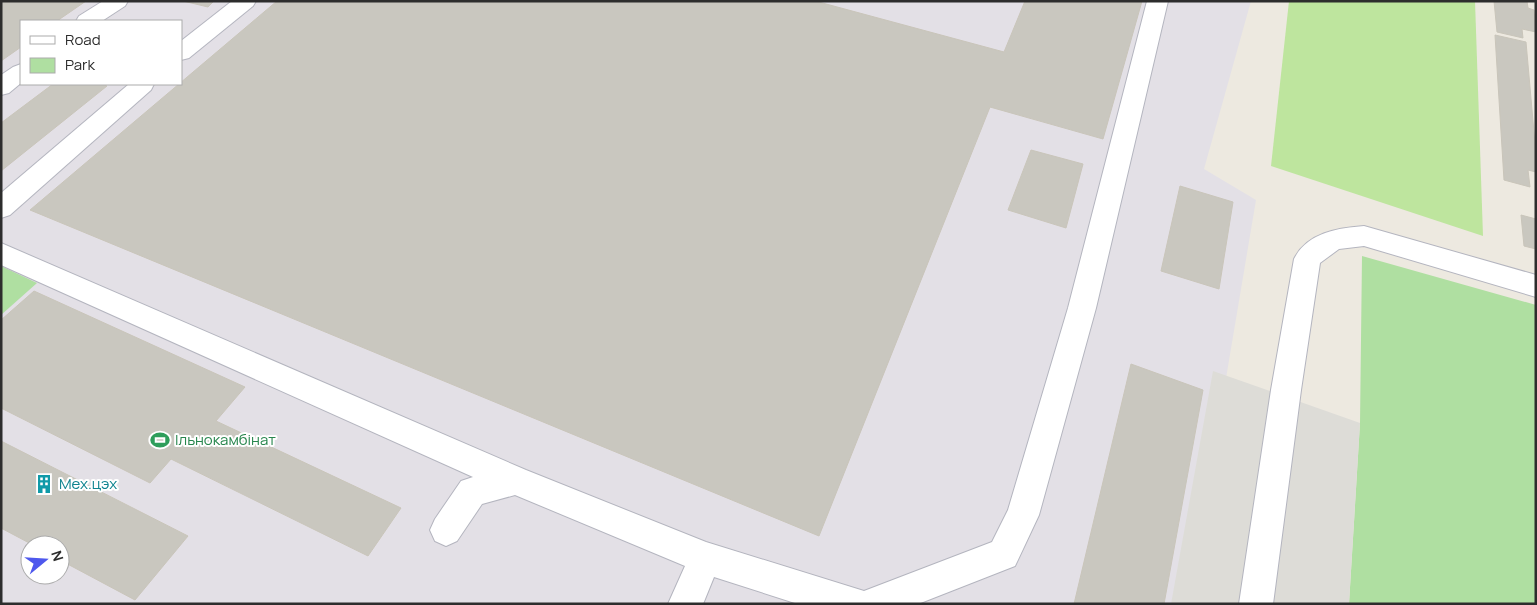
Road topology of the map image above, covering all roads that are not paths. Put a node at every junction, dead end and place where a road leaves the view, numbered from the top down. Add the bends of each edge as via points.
1 (118, 1) edge
2 (246, 1) edge
3 (1158, 1) edge
4 (89, 20) edge
5 (182, 52) edge
6 (20, 73) edge
7 (142, 85) edge
8 (1, 87) edge
9 (1, 208) edge
10 (1, 253) edge
11 (1536, 286) edge
12 (515, 480) junction
13 (446, 530) dead end
14 (706, 558) junction
15 (685, 604) edge
16 (853, 604) edge
17 (874, 604) edge
18 (1256, 604) edge

1 - 4 street
2 - 5 street
3 - 17 street via 1082,308 1023,515 1003,554
6 - 8 street
7 - 9 street
10 - 12 street
11 - 18 street via 1364,236 1339,237 1321,245 1307,259
12 - 13 street via 472,492
12 - 14 street
14 - 15 street
14 - 16 street

